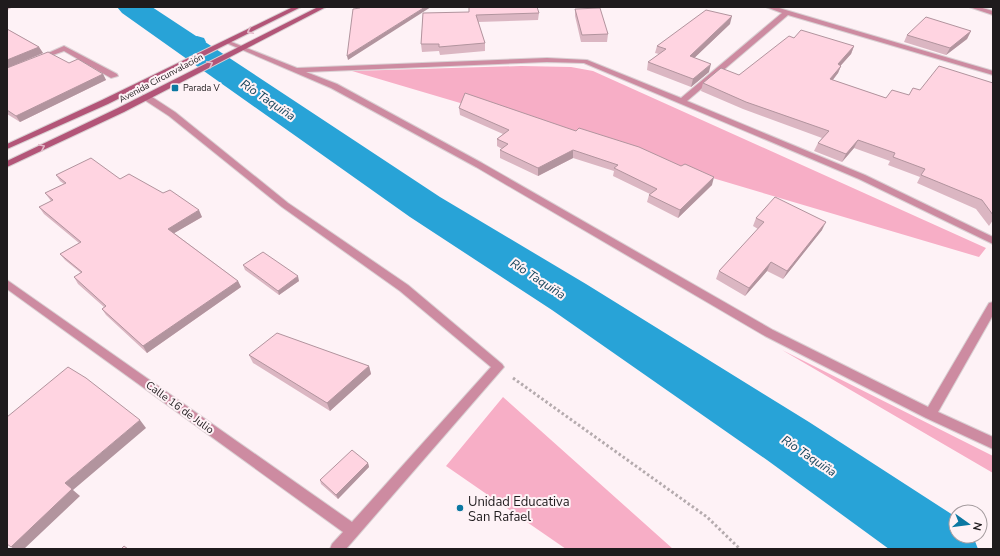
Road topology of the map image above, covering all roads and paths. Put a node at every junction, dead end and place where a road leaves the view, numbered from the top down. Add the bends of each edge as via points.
1 (298, 7) edge
2 (323, 7) edge
3 (769, 7) edge
4 (972, 7) edge
5 (787, 12) junction
6 (993, 14) edge
7 (227, 42) junction
8 (242, 48) junction
9 (35, 60) edge
10 (295, 70) junction
11 (992, 70) edge
12 (165, 72) junction
13 (114, 76) dead end
14 (179, 79) junction
15 (146, 97) junction
16 (681, 102) junction
17 (7, 147) edge
18 (7, 164) edge
19 (993, 241) edge
20 (7, 284) edge
21 (993, 306) edge
22 (498, 367) junction
23 (930, 414) junction
24 (993, 443) edge
25 (353, 531) junction
26 (337, 549) edge
27 (740, 549) edge

1 -> 7 main road, Avenida Circunvalación
2 - 8 main road, Avenida Circunvalación
3 - 5 street
4 - 6 street
5 - 11 street
5 - 16 street
7 - 8 street
7 - 12 main road, Avenida Circunvalación
8 - 10 street
14 -> 8 main road, Avenida Circunvalación
9 - 13 street via 64,48
10 - 16 street via 547,60 585,61
10 - 23 street via 334,86 479,165 769,333
12 - 14 main road
12 - 17 main road, Avenida Circunvalación
14 - 15 main road, Avenida Circunvalación
18 -> 15 main road, Avenida Circunvalación
15 - 22 street via 172,114 285,205 404,288
16 - 19 street via 862,177
20 - 25 street, Calle 16 de Julio
21 - 23 street
22 - 25 street
22 - 27 path via 707,517
23 - 24 street
25 - 26 street

